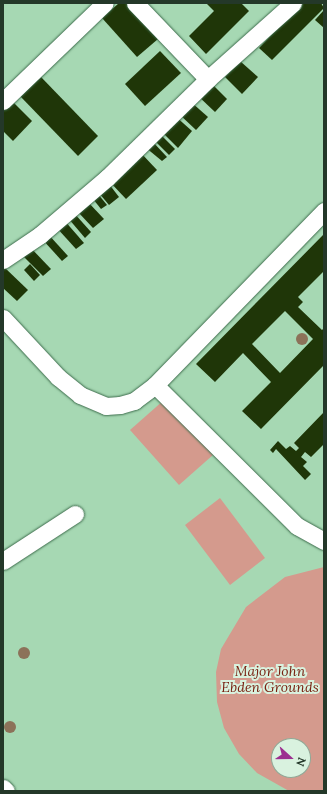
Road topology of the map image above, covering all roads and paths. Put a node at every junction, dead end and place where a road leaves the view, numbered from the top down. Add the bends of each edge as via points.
1 (105, 3) edge
2 (135, 3) edge
3 (293, 3) edge
4 (208, 79) junction
5 (3, 101) edge
6 (324, 211) edge
7 (3, 260) edge
8 (3, 318) edge
9 (155, 385) junction
10 (74, 514) dead end
11 (324, 541) edge
12 (3, 561) edge
13 (3, 788) edge
14 (6, 791) edge

1 - 5 street
2 - 4 street
3 - 4 street
4 - 7 street via 108,177
6 - 9 street
8 - 9 street via 58,377 80,395 106,406 120,405 134,401
9 - 11 street via 297,526
10 - 12 street
13 - 14 street

